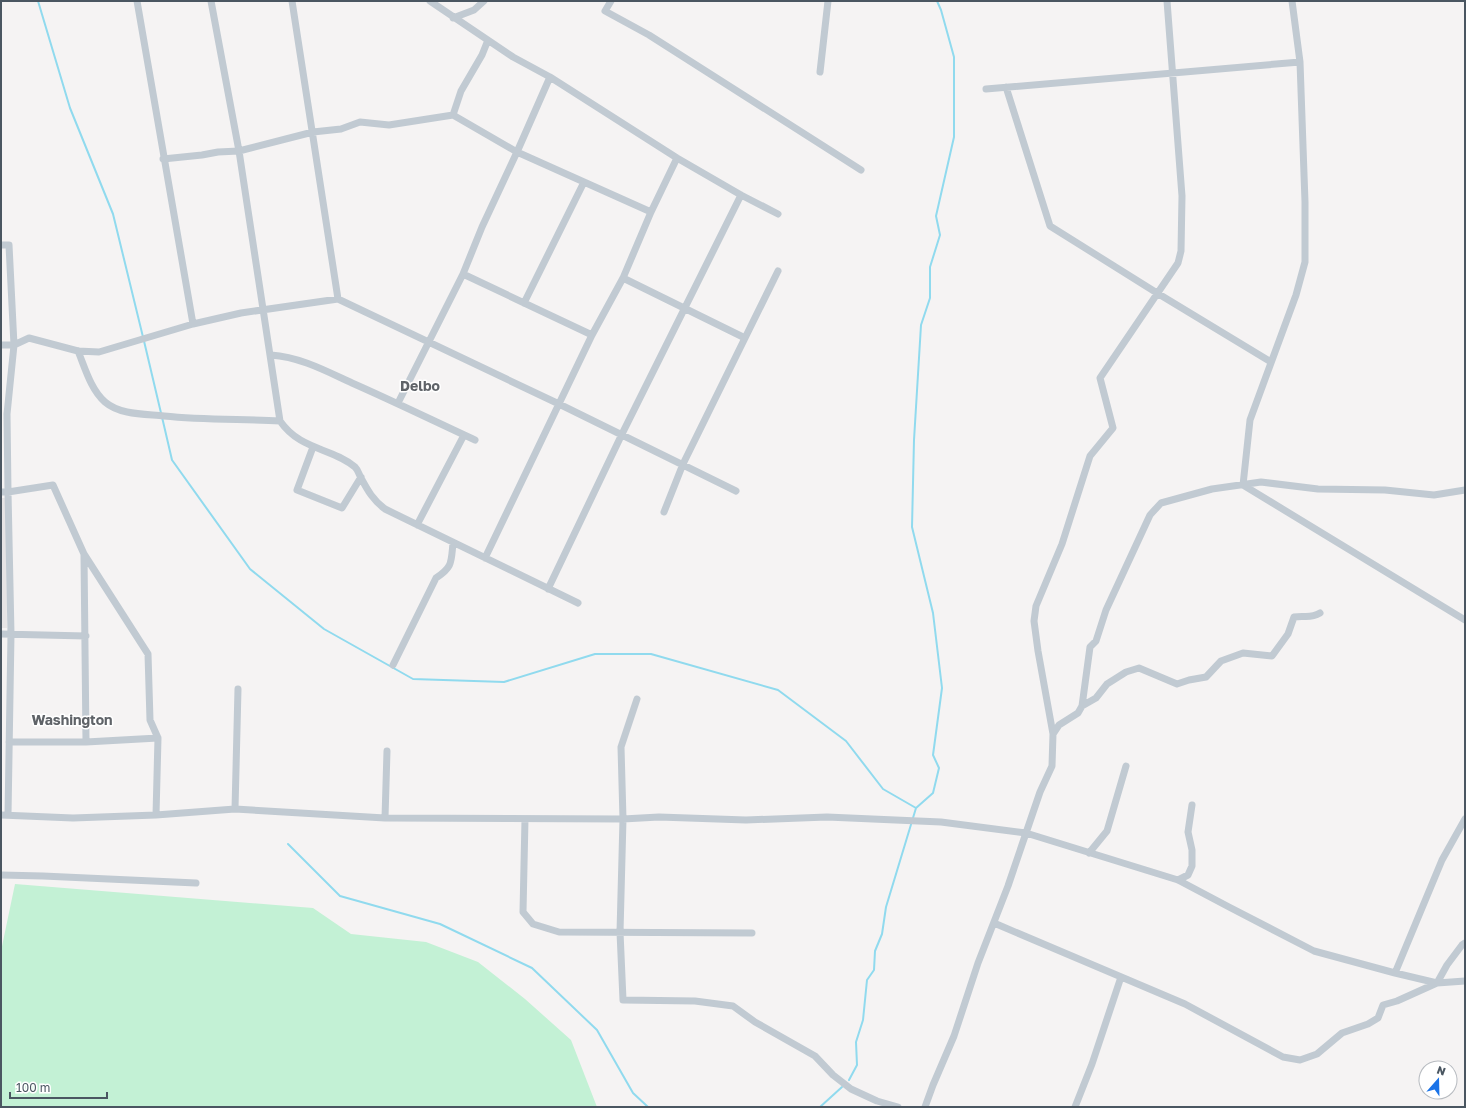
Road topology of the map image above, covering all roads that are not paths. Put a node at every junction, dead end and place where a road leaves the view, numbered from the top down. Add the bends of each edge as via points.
1 (137, 1) edge
2 (211, 1) edge
3 (292, 1) edge
4 (430, 1) edge
5 (484, 1) edge
6 (611, 1) edge
7 (828, 1) edge
8 (1167, 1) edge
9 (1292, 1) edge
10 (454, 18) junction
11 (488, 40) junction
12 (1300, 62) junction
13 (820, 72) dead end
14 (1172, 73) junction
15 (550, 77) junction
16 (1006, 87) junction
17 (986, 89) dead end
18 (454, 115) junction
19 (313, 132) junction
20 (239, 151) junction
21 (517, 152) junction
22 (163, 158) junction
23 (677, 158) junction
24 (862, 170) dead end
25 (584, 182) junction
26 (741, 195) junction
27 (651, 212) junction
28 (778, 214) dead end
29 (1, 245) edge
30 (778, 271) dead end
31 (463, 274) junction
32 (623, 278) junction
33 (1157, 294) junction
34 (338, 299) junction
35 (524, 303) junction
36 (684, 308) junction
37 (263, 311) junction
38 (193, 324) junction
39 (592, 336) junction
40 (745, 338) junction
41 (429, 342) junction
42 (1, 345) edge
43 (14, 345) junction
44 (78, 351) junction
45 (271, 355) junction
46 (1271, 362) junction
47 (398, 403) junction
48 (559, 404) junction
49 (4, 414) edge
50 (280, 421) junction
51 (622, 434) junction
52 (464, 436) junction
53 (475, 440) dead end
54 (313, 447) junction
55 (683, 464) junction
56 (360, 477) junction
57 (1243, 485) junction
58 (1465, 490) edge
59 (736, 491) dead end
60 (4, 492) edge
61 (664, 512) dead end
62 (417, 525) junction
63 (453, 543) junction
64 (84, 554) junction
65 (484, 558) junction
66 (548, 589) junction
67 (578, 603) dead end
68 (1320, 613) dead end
69 (1465, 620) edge
70 (1, 634) edge
71 (11, 634) junction
72 (86, 636) junction
73 (393, 665) dead end
74 (238, 689) dead end
75 (637, 699) dead end
76 (1, 705) edge
77 (9, 705) junction
78 (1082, 706) junction
79 (1053, 734) junction
80 (158, 738) junction
81 (9, 742) junction
82 (86, 742) junction
83 (387, 751) dead end
84 (1126, 766) dead end
85 (1192, 805) dead end
86 (234, 809) junction
87 (4, 815) edge
88 (156, 815) junction
89 (385, 818) junction
90 (1465, 818) edge
91 (525, 819) junction
92 (623, 819) junction
93 (1026, 833) junction
94 (1090, 853) junction
95 (1, 875) edge
96 (1178, 880) junction
97 (196, 883) dead end
98 (994, 923) junction
99 (620, 932) junction
100 (752, 933) dead end
101 (1465, 943) edge
102 (1395, 973) junction
103 (1121, 977) junction
104 (1465, 981) edge
105 (1437, 983) junction
106 (898, 1107) edge
107 (925, 1107) edge
108 (1075, 1107) edge

1 - 22 street
2 - 20 street
3 - 19 street
4 - 10 street
5 - 10 street via 474,10
6 - 24 street via 605,11
7 - 13 street
8 - 14 street
9 - 12 street
10 - 11 street
11 - 15 street
11 - 18 street via 461,91
12 - 14 street
12 - 46 street via 1305,262 1296,295
14 - 16 street
14 - 33 street via 1182,196 1181,251 1178,263
15 - 21 street
15 - 23 street
16 - 17 street
16 - 33 street via 1050,226
18 - 19 street via 389,125 360,122 341,129
18 - 21 street
19 - 20 street
19 - 34 street
20 - 22 street
20 - 37 street
21 - 25 street
21 - 31 street
22 - 38 street
23 - 26 street
23 - 27 street
25 - 27 street
25 - 35 street
26 - 28 street
26 - 36 street
27 - 32 street
29 - 43 street via 9,245
30 - 40 street
31 - 35 street
31 - 41 street
32 - 36 street
32 - 39 street
33 - 46 street
33 - 79 street via 1100,378 1113,428 1090,456 1062,544 1036,606 1034,621
34 - 37 street
34 - 41 street
35 - 39 street
36 - 40 street
36 - 51 street
37 - 38 street via 241,313
37 - 45 street
38 - 44 street via 99,352
39 - 48 street
40 - 55 street
41 - 47 street
41 - 48 street
42 - 43 street
43 - 44 street via 29,338
43 - 49 street
44 - 50 street via 97,395 106,404 118,409 139,414 205,419
45 - 47 street via 304,362
45 - 50 street
46 - 57 street via 1250,420
47 - 52 street
48 - 51 street
48 - 65 street
49 - 60 street
50 - 54 street via 286,430
51 - 55 street
51 - 66 street
52 - 53 street
52 - 62 street
54 - 56 street via 347,461
54 - 56 street via 297,490 342,508
55 - 59 street
55 - 61 street
56 - 62 street via 375,501 384,509
57 - 58 street via 1262,482 1318,489 1385,490 1434,495
57 - 69 street
57 - 78 street via 1212,489 1161,503 1150,515 1106,610 1096,641 1090,647
60 - 64 street via 53,485
60 - 71 street
62 - 63 street
63 - 65 street
63 - 73 street via 451,563 446,571 436,578
64 - 72 street
64 - 80 street via 148,654 150,720
65 - 66 street
66 - 67 street
68 - 78 street via 1314,617 1294,617 1288,634 1272,656 1243,653 1221,661 1206,677 1177,684 1140,668 1126,672 1107,684 1096,698
70 - 71 street
71 - 72 street
71 - 77 street
72 - 82 street
74 - 86 street
75 - 92 street via 621,747
76 - 77 street
77 - 81 street
78 - 79 street via 1078,713 1059,725
79 - 93 street via 1052,766
80 - 82 street
80 - 88 street
81 - 82 street
81 - 87 street
83 - 89 street
84 - 94 street via 1107,831
85 - 96 street via 1188,832 1192,866 1188,875
86 - 88 street
86 - 89 street
87 - 88 street via 73,818
89 - 91 street
90 - 102 street via 1442,860
91 - 92 street
91 - 99 street via 523,912 533,924 559,932
92 - 93 street via 660,816 746,820 827,817 941,822
92 - 99 street
93 - 94 street
93 - 98 street
94 - 96 street
95 - 97 street
96 - 102 street via 1314,951
98 - 103 street
98 - 107 street via 954,1036
99 - 100 street
99 - 106 street via 623,1000 696,1001 733,1006 755,1022 815,1056 851,1089
101 - 105 street via 1447,964
102 - 105 street
103 - 105 street via 1185,1004 1283,1057 1300,1060 1317,1054 1342,1033 1378,1018 1383,1005
103 - 108 street
104 - 105 street

